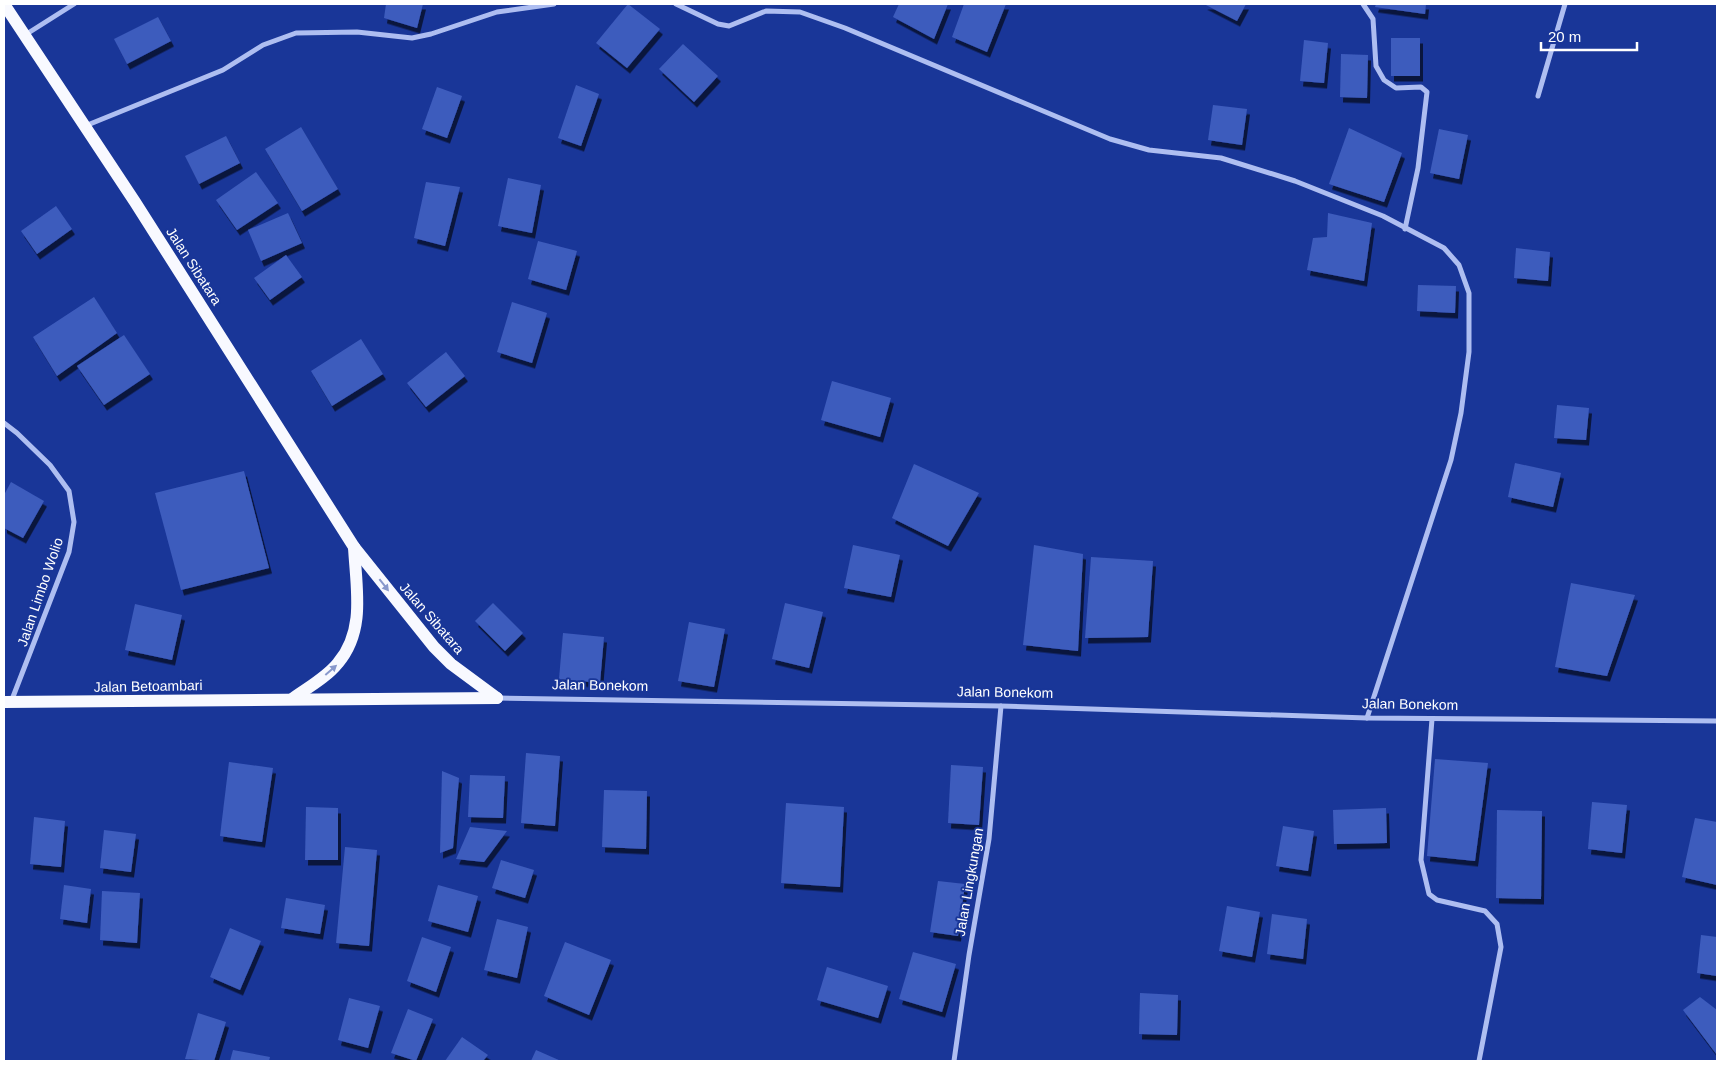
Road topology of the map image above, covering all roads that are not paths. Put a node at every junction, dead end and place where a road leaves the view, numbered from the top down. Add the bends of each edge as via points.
1 (4, 4) edge
2 (74, 4) edge
3 (554, 4) edge
4 (676, 4) edge
5 (1363, 4) edge
6 (1565, 4) edge
7 (24, 36) junction
8 (1538, 96) dead end
9 (85, 127) junction
10 (1405, 229) junction
11 (4, 424) edge
12 (354, 547) junction
13 (497, 698) junction
14 (292, 699) junction
15 (8, 702) edge
16 (1001, 706) junction
17 (1367, 718) junction
18 (1432, 719) junction
19 (1717, 721) edge
20 (954, 1061) edge
21 (1478, 1061) edge

1 - 7 main road, Jalan Sibatara
2 - 7 street
3 - 9 street via 497,12 412,38 357,32 296,33 263,45 223,70
4 - 10 street via 729,26 766,11 800,12 1110,139 1149,150 1221,158 1295,181 1383,216
5 - 10 street via 1373,19 1376,66 1384,80 1396,88 1421,87 1427,92 1418,168
6 - 8 street
7 - 9 main road, Jalan Sibatara
9 - 12 main road, Jalan Sibatara
10 - 17 street via 1444,248 1459,265 1469,293 1469,352 1451,460
11 - 15 street, Jalan Limbo Wolio via 18,433 69,490 74,522 69,552
12 -> 13 main road, Jalan Sibatara via 434,647 451,664
14 -> 12 main road, Jalan Sibatara via 338,664 353,641 358,612
13 - 14 main road, Jalan Bonekom
13 - 16 street, Jalan Bonekom
14 - 15 main road, Jalan Betoambari
16 - 17 street, Jalan Bonekom
16 - 20 street, Jalan Lingkungan via 990,839
17 - 18 street, Jalan Bonekom
18 - 19 street, Jalan Bonekom
18 - 21 street via 1421,860 1429,894 1437,900 1485,911 1497,924 1501,947

